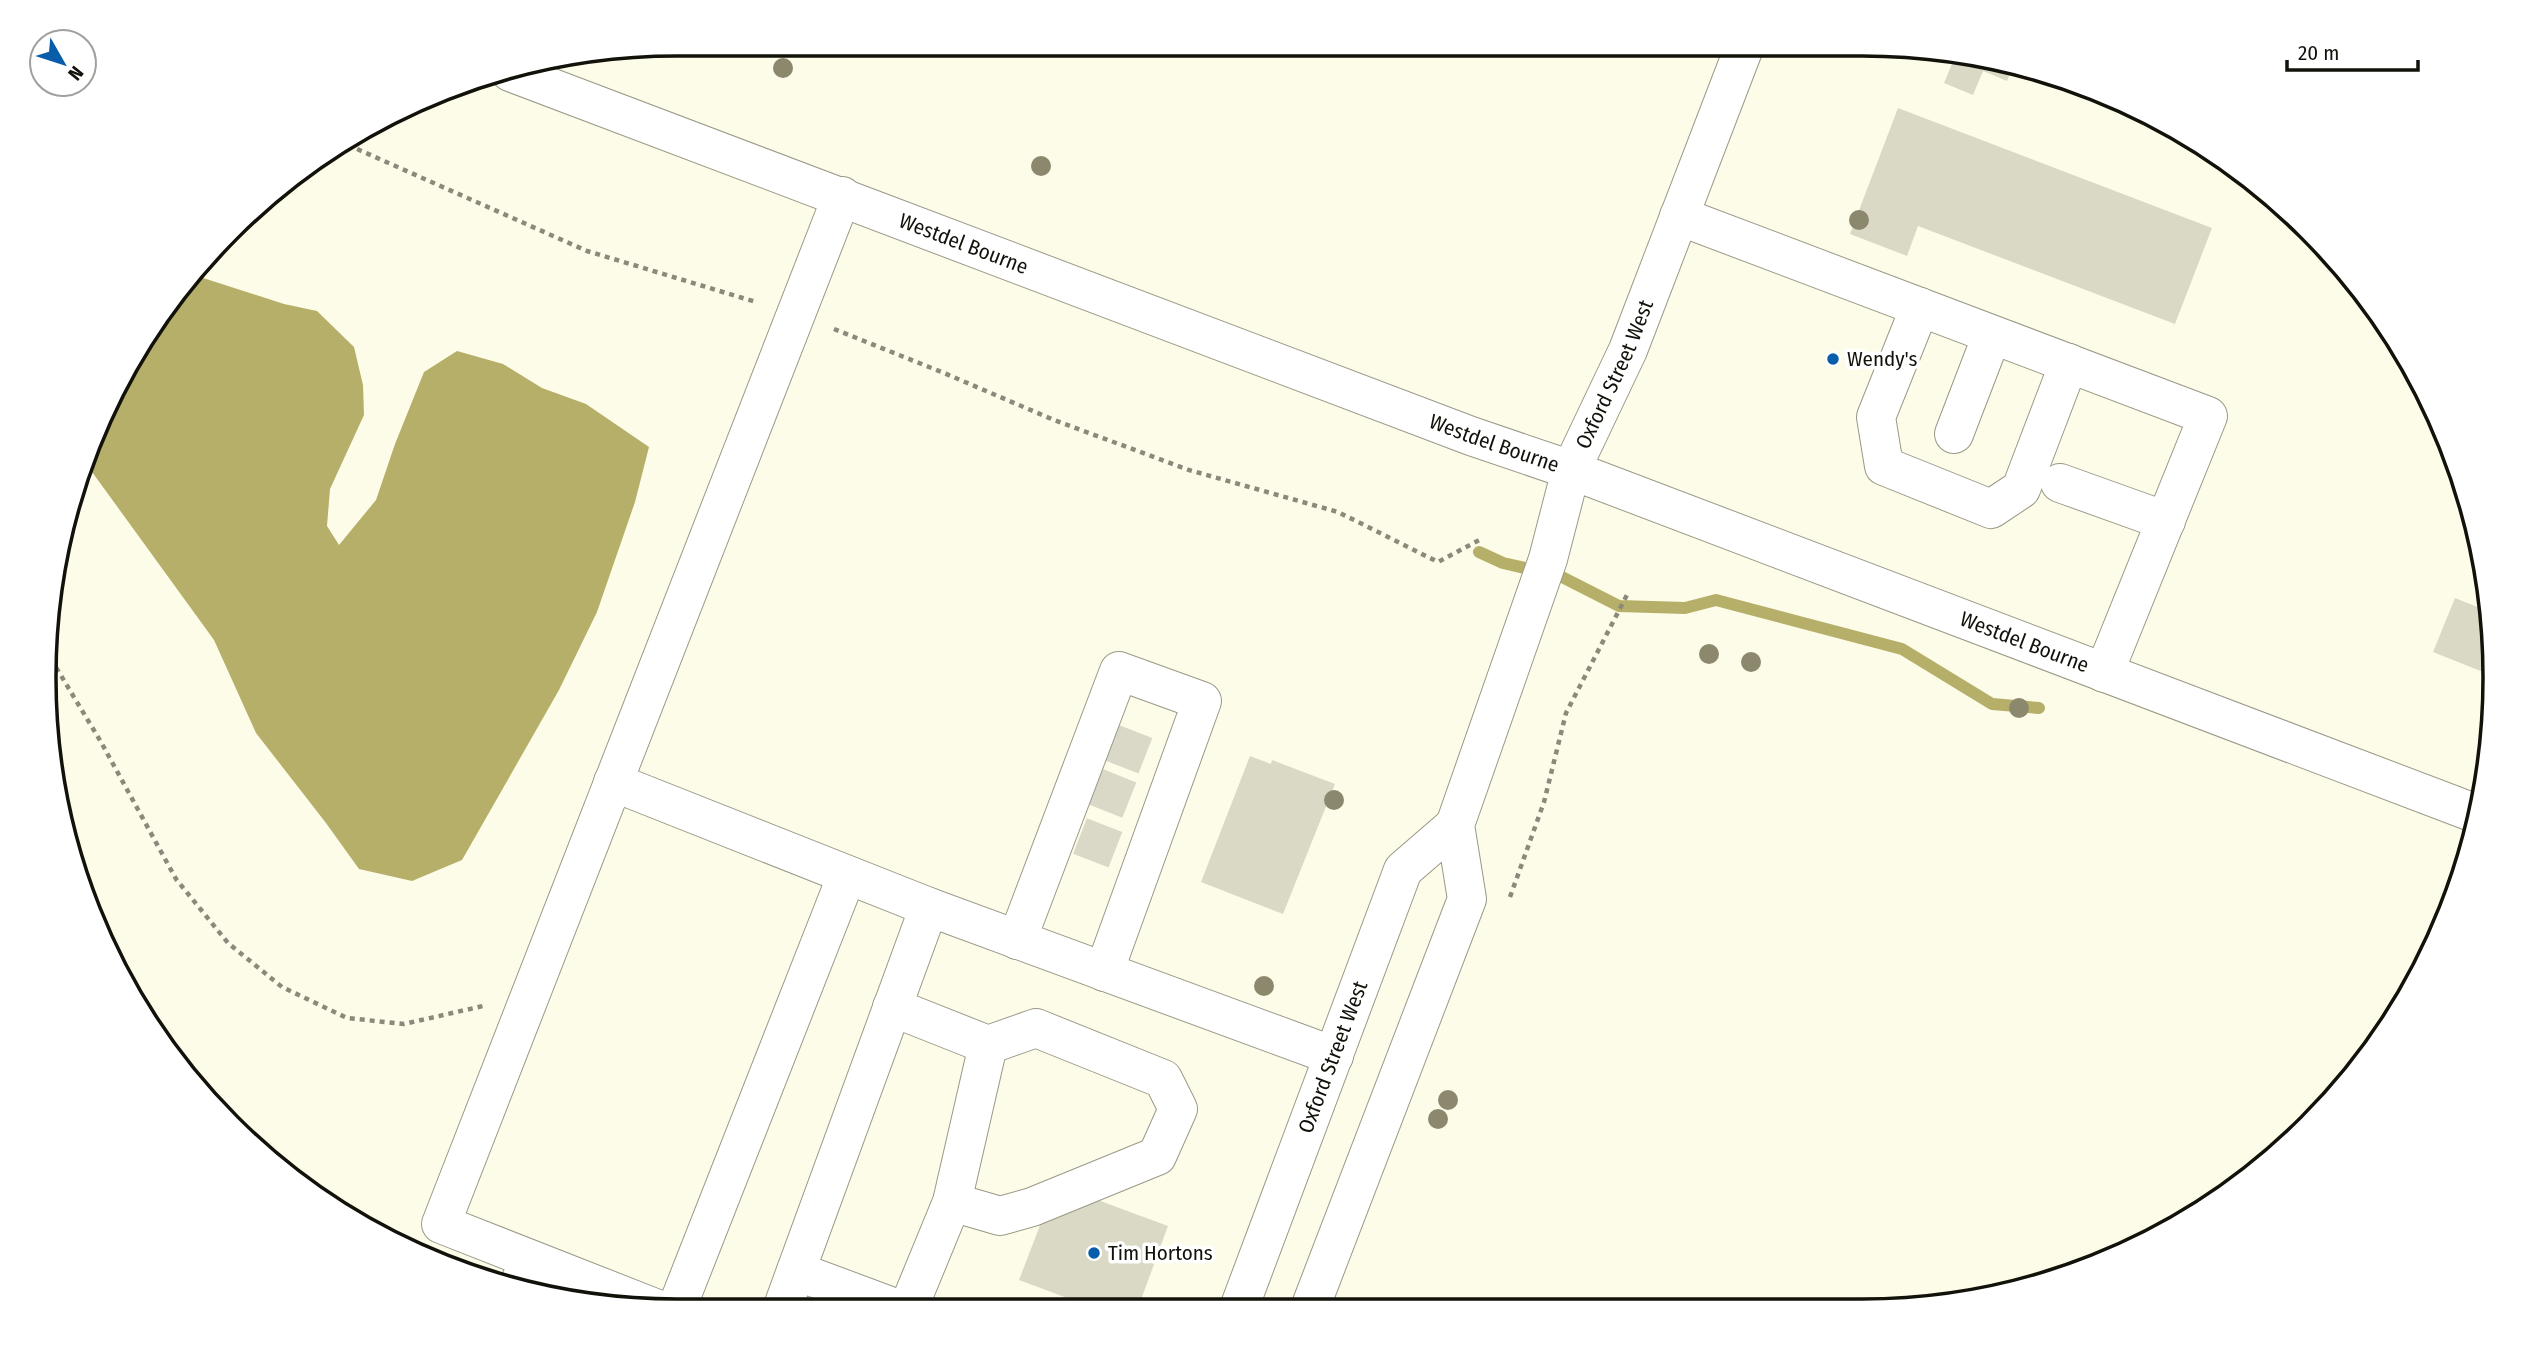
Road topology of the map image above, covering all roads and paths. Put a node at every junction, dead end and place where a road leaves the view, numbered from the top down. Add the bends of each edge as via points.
1 (1741, 56) edge
2 (521, 76) edge
3 (354, 147) edge
4 (842, 196) junction
5 (1679, 216) junction
6 (1920, 307) junction
7 (794, 314) junction
8 (1992, 335) junction
9 (2069, 363) junction
10 (1954, 435) dead end
11 (1571, 470) junction
12 (2060, 483) dead end
13 (2166, 521) junction
14 (1483, 538) dead end
15 (56, 668) edge
16 (2104, 673) junction
17 (613, 782) junction
18 (2468, 811) edge
19 (1455, 825) junction
20 (847, 875) junction
21 (929, 907) junction
22 (1017, 940) junction
23 (1104, 971) junction
24 (493, 1007) dead end
25 (892, 1007) junction
26 (988, 1045) junction
27 (1334, 1056) junction
28 (952, 1202) junction
29 (796, 1271) junction
30 (523, 1274) edge
31 (601, 1294) edge
32 (680, 1299) edge
33 (786, 1299) edge
34 (871, 1299) edge
35 (912, 1299) edge
36 (1242, 1299) edge
37 (1313, 1299) edge

1 - 5 main road, Oxford Street West
2 - 4 main road, Westdel Bourne
3 - 7 path via 587,251
4 - 7 main road
4 - 11 main road, Westdel Bourne
5 - 6 main road
5 - 11 main road, Oxford Street West via 1628,350
6 - 8 main road
6 - 9 main road via 1876,417 1884,466 1991,509 2021,489
7 - 14 path via 1189,470 1338,512 1437,562
7 - 17 main road
8 - 9 main road
8 - 10 main road
9 - 13 main road via 2208,416
11 - 16 main road, Westdel Bourne
11 - 19 main road, Oxford Street West via 1548,559
12 - 13 main road
13 - 16 main road
15 - 24 path via 176,879 228,943 282,987 347,1018 404,1024 479,1006
16 - 18 main road, Westdel Bourne
17 - 20 main road
17 - 30 main road via 441,1224
19 - 27 main road, Oxford Street West via 1403,870
19 - 37 main road, Oxford Street West via 1467,899
20 - 21 main road
20 - 32 main road
21 - 22 main road
21 - 25 main road
22 - 23 main road
22 - 23 main road via 1069,833 1102,739 1119,671 1202,701 1164,763 1130,855
23 - 27 main road
25 - 26 main road
25 - 29 main road
26 - 28 main road
26 - 28 main road via 1036,1028 1163,1079 1178,1109 1157,1156 1000,1216
27 - 36 main road, Oxford Street West
28 - 35 main road
29 - 33 main road
29 - 34 main road
30 - 31 main road

